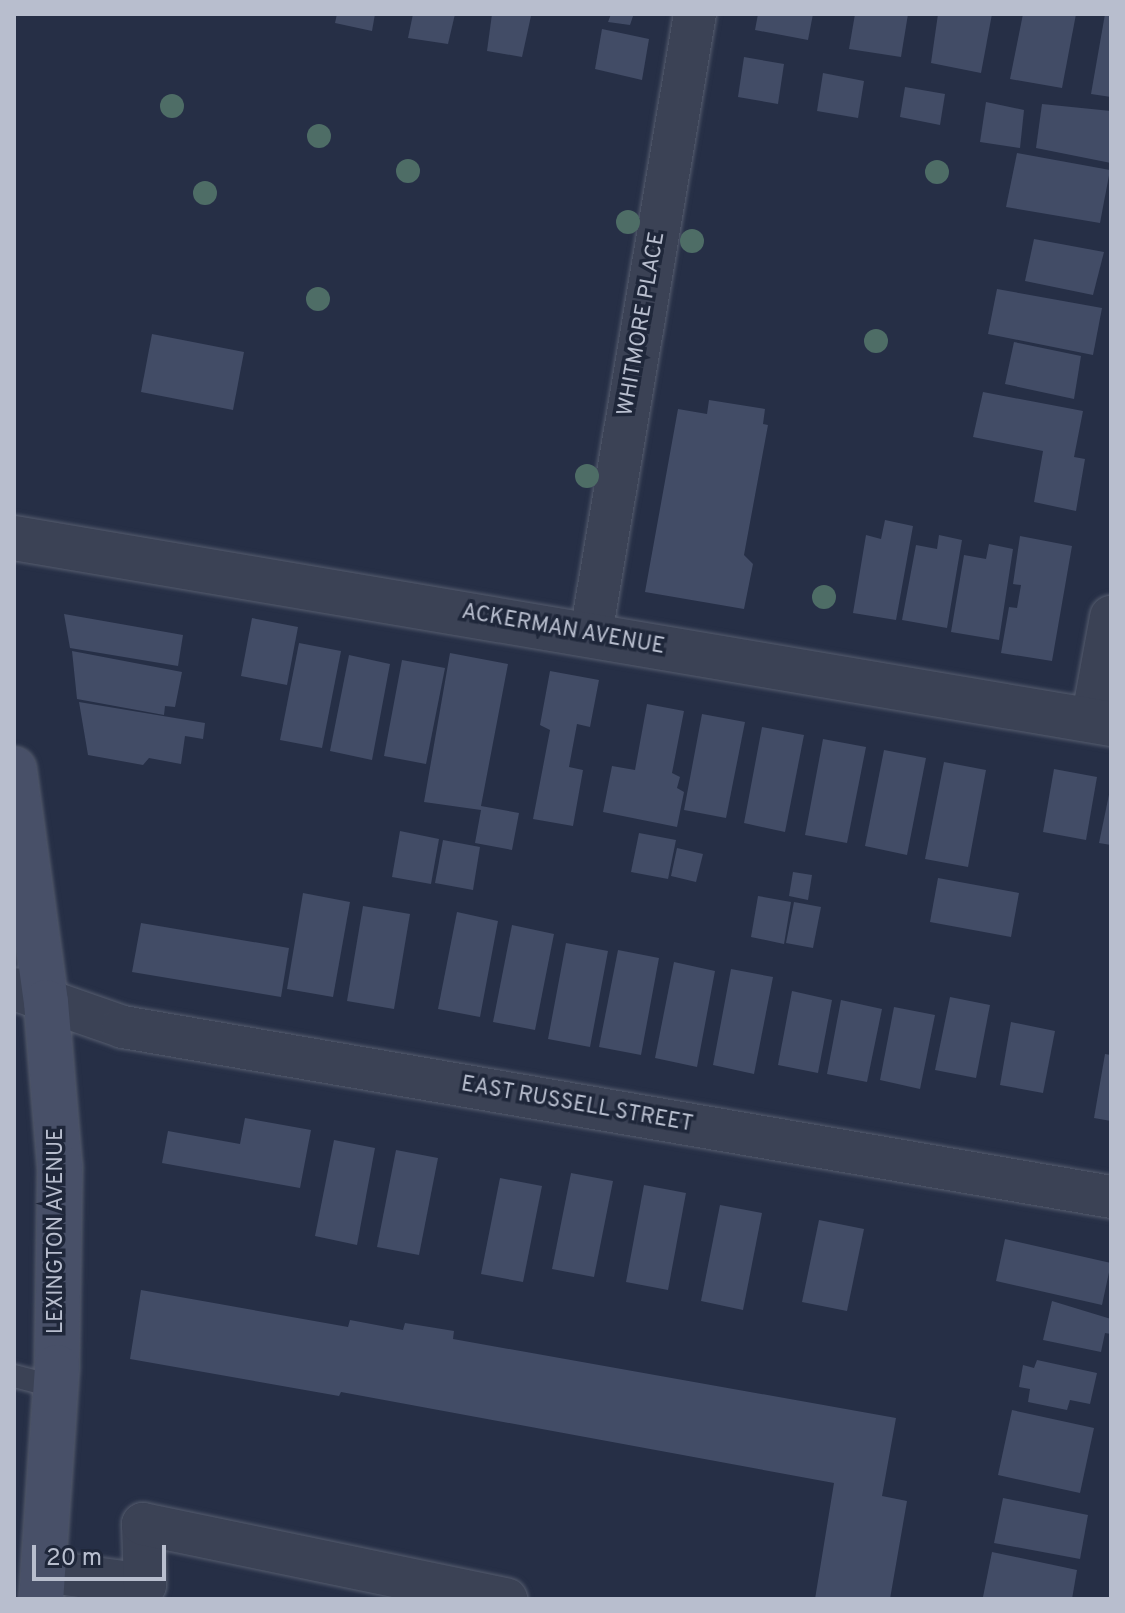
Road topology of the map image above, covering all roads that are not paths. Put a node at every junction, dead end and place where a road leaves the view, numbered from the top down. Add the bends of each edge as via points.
1 (695, 14) edge
2 (14, 538) edge
3 (1111, 617) edge
4 (591, 634) junction
5 (1102, 723) edge
6 (14, 769) edge
7 (30, 995) edge
8 (1111, 1197) edge
9 (14, 1376) edge
10 (56, 1387) junction
11 (42, 1585) edge
12 (152, 1592) edge
13 (506, 1599) edge

1 - 4 street, WHITMORE PLACE
2 - 4 street, ACKERMAN AVENUE
3 - 5 street
4 - 5 street, ACKERMAN AVENUE
6 - 7 main road, LEXINGTON AVENUE
7 - 8 street, EAST RUSSELL STREET via 123,1027
7 - 10 main road, LEXINGTON AVENUE via 60,1167
9 - 10 lane
10 - 11 main road, LEXINGTON AVENUE
11 - 12 street
12 - 13 street via 143,1524

